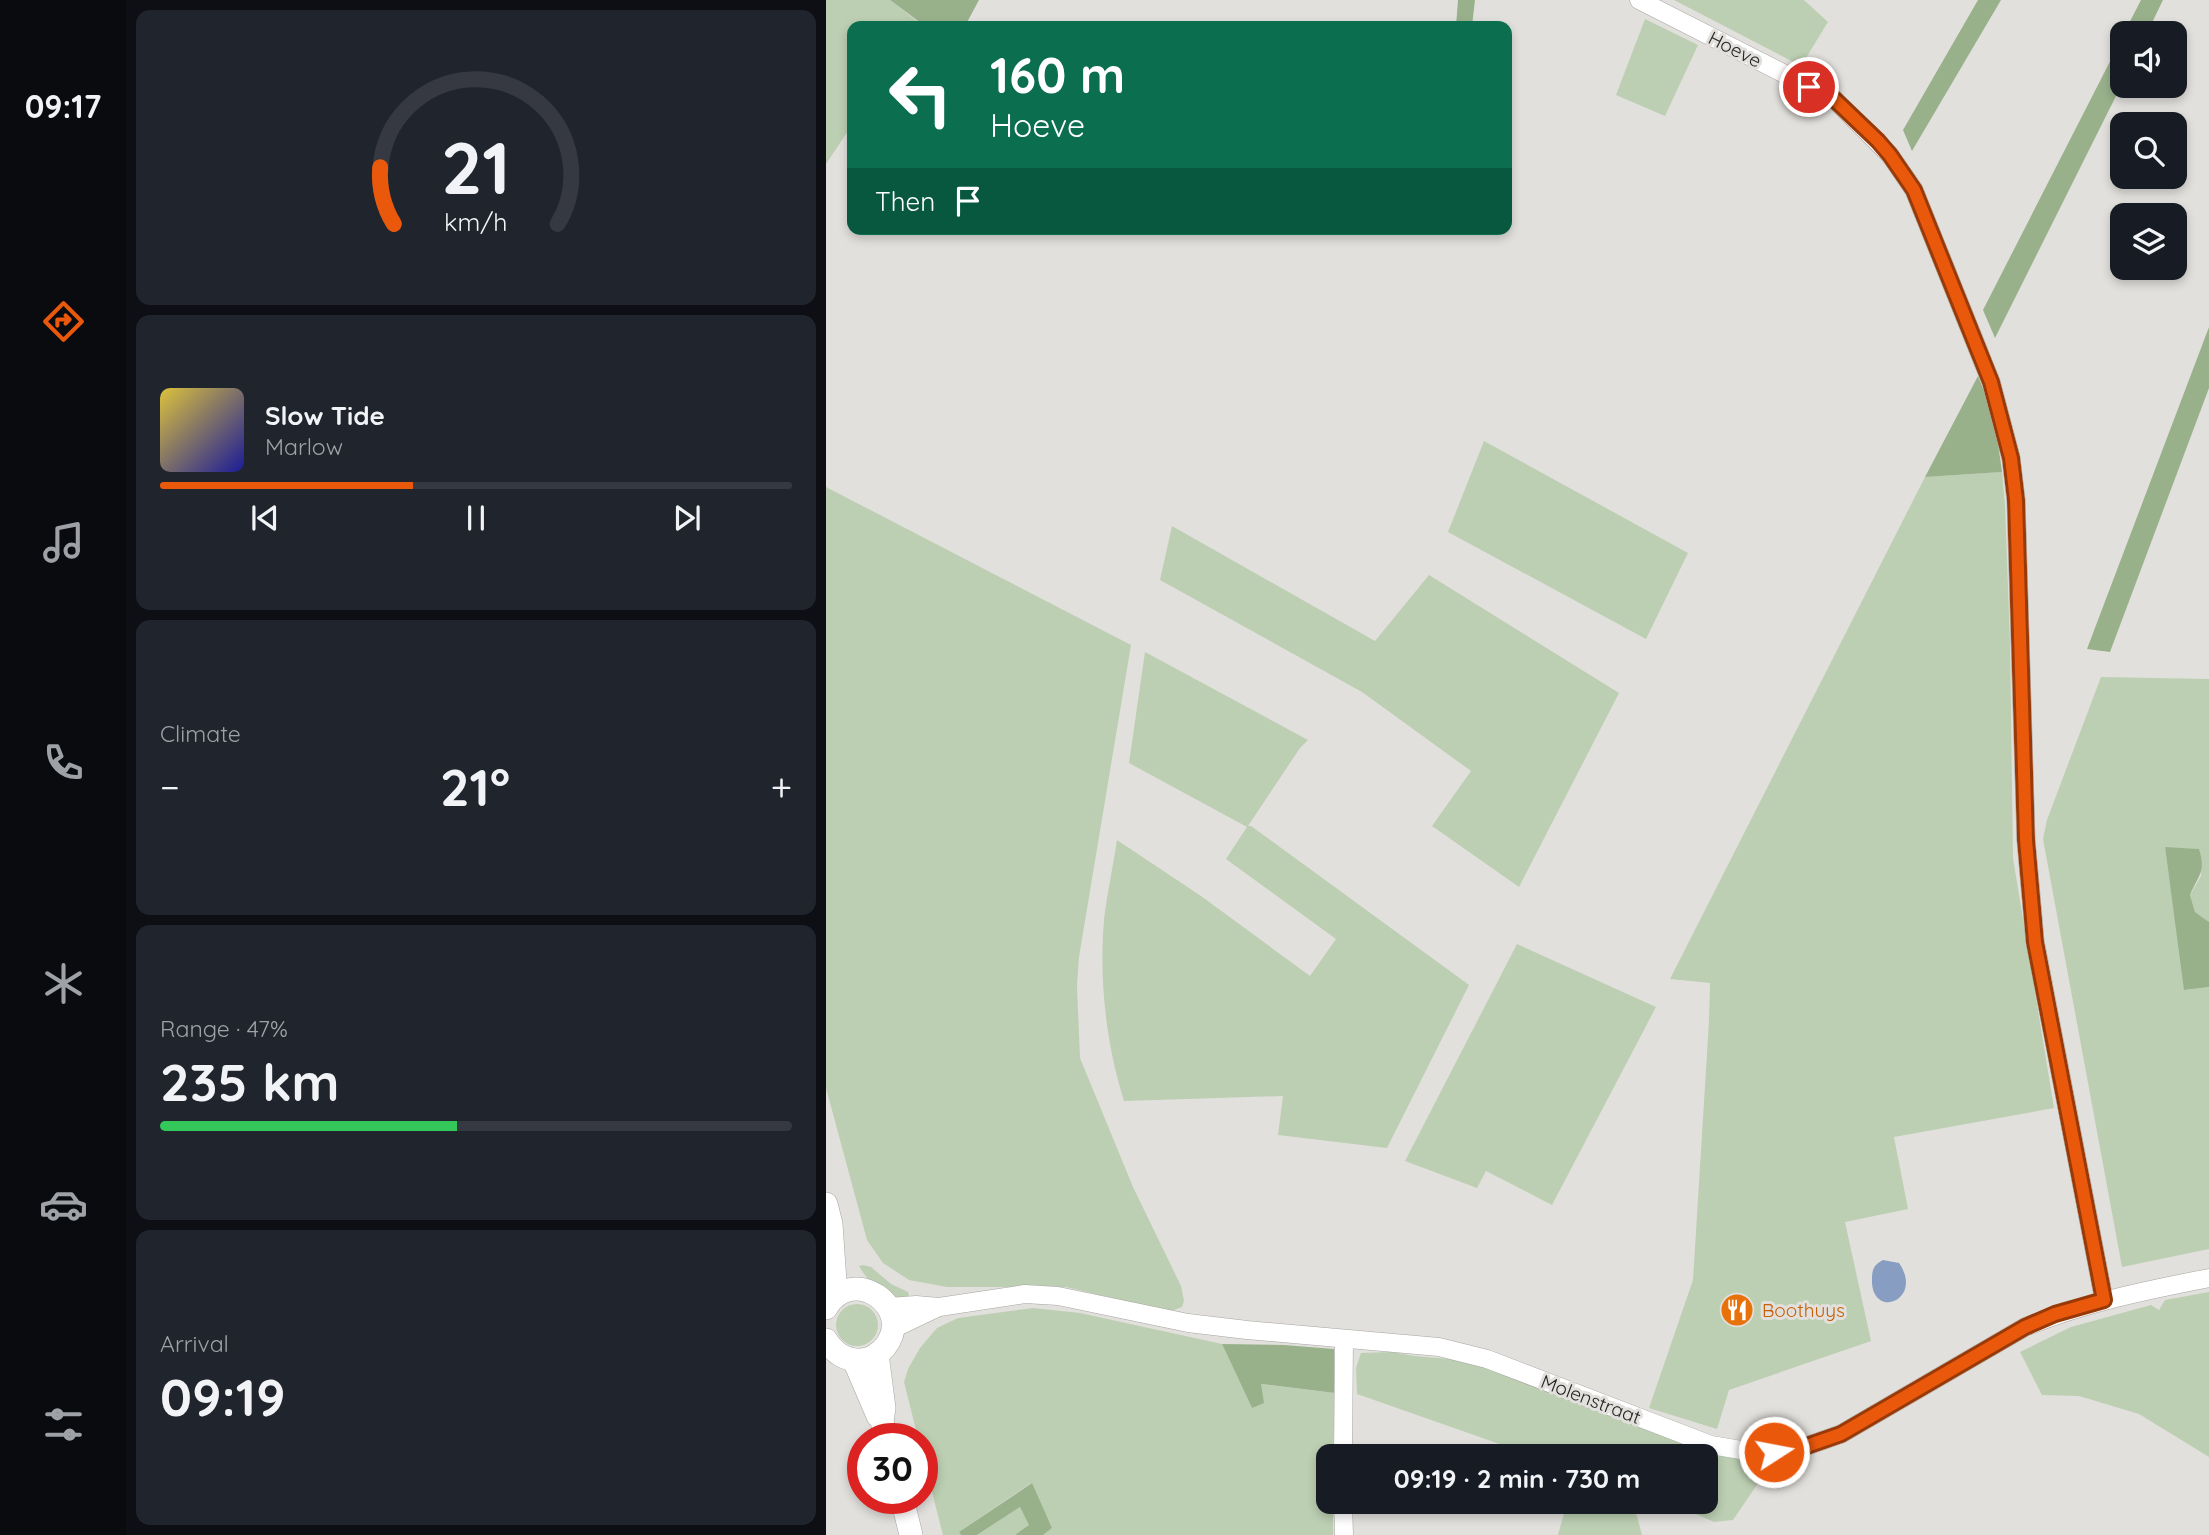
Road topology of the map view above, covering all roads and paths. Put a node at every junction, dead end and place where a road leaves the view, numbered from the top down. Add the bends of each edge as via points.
1 (1639, 0) edge
2 (829, 1214) edge
3 (2209, 1278) edge
4 (860, 1289) junction
5 (2104, 1300) junction
6 (831, 1302) edge
7 (891, 1318) junction
8 (1344, 1339) junction
9 (826, 1341) edge
10 (877, 1354) junction
11 (854, 1360) junction
12 (880, 1423) edge
13 (884, 1423) edge
14 (1343, 1444) edge
15 (906, 1514) edge
16 (1343, 1514) edge
17 (911, 1535) edge
18 (1344, 1535) edge

1 - 5 street, Hoeve via 1834,99 1878,141 1914,190 1991,382 2011,458 2016,500 2026,840 2035,942
2 - 4 main road
2 - 6 main road
3 - 5 street, Molenstraat
4 - 6 main road
4 - 7 main road via 881,1298
5 - 8 street, Molenstraat via 2025,1327 1841,1434 1774,1452 1712,1445 1488,1359 1439,1347
7 - 8 street, Molenstraat via 1025,1294 1058,1296 1188,1323
7 - 10 main road via 890,1340
8 - 14 street
9 - 11 main road via 834,1351
10 - 11 main road
10 - 13 main road
11 - 12 main road
15 - 17 main road
16 - 18 street

